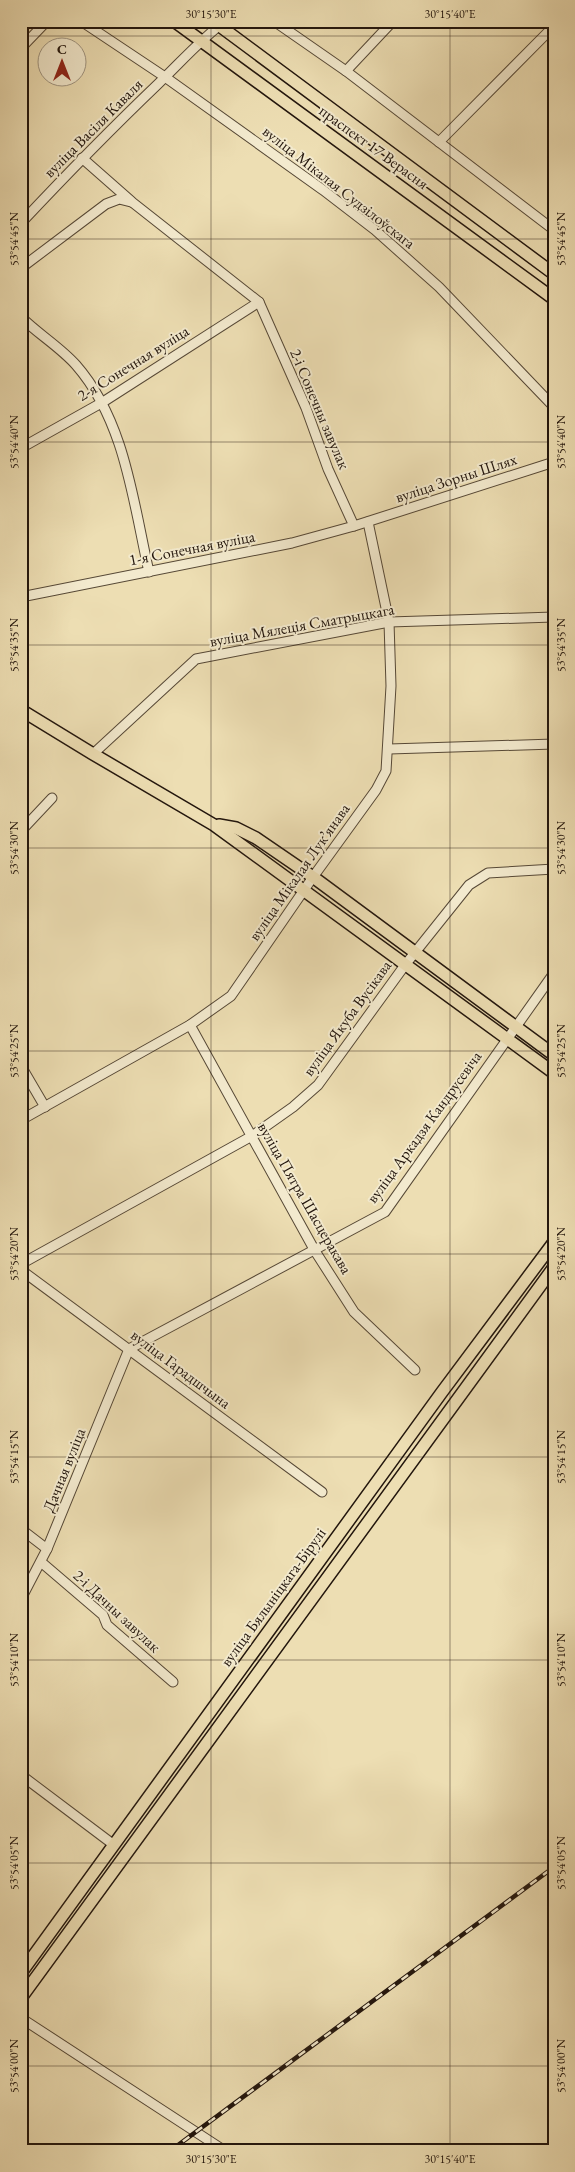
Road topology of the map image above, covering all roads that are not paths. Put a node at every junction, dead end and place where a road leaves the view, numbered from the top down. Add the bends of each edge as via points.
1 (47, 21) edge
2 (81, 21) edge
3 (174, 21) edge
4 (274, 21) edge
5 (393, 21) edge
6 (219, 23) edge
7 (554, 26) edge
8 (201, 40) junction
9 (21, 48) edge
10 (346, 71) junction
11 (165, 77) junction
12 (439, 142) junction
13 (82, 158) junction
14 (132, 202) junction
15 (21, 223) edge
16 (554, 230) edge
17 (21, 268) edge
18 (554, 274) edge
19 (554, 299) edge
20 (259, 302) junction
21 (21, 317) edge
22 (103, 402) junction
23 (554, 407) edge
24 (21, 448) edge
25 (554, 462) edge
26 (368, 522) junction
27 (354, 526) junction
28 (149, 572) junction
29 (21, 597) edge
30 (554, 617) edge
31 (389, 622) junction
32 (21, 710) edge
33 (554, 744) edge
34 (389, 749) junction
35 (93, 754) junction
36 (52, 798) dead end
37 (214, 824) junction
38 (21, 831) edge
39 (554, 869) edge
40 (313, 877) junction
41 (304, 889) junction
42 (414, 953) junction
43 (405, 965) junction
44 (554, 973) edge
45 (190, 1025) junction
46 (515, 1026) junction
47 (507, 1038) junction
48 (554, 1055) edge
49 (21, 1066) edge
50 (554, 1074) edge
51 (45, 1107) junction
52 (21, 1120) edge
53 (252, 1136) junction
54 (554, 1242) edge
55 (315, 1251) junction
56 (21, 1264) edge
57 (554, 1268) edge
58 (21, 1270) edge
59 (129, 1349) junction
60 (415, 1370) dead end
61 (322, 1492) dead end
62 (21, 1529) edge
63 (47, 1550) junction
64 (41, 1562) junction
65 (21, 1599) edge
66 (173, 1682) dead end
67 (21, 1775) edge
68 (114, 1845) junction
69 (21, 1973) edge
70 (21, 1998) edge
71 (21, 2018) edge
72 (224, 2151) edge

1 - 9 street
2 - 11 street, вуліца Мікалая Судзілоўскага
3 - 8 main road, праспект 17 Верасня
4 - 10 street
5 - 10 street
6 - 8 street, вуліца Васіля Каваля
6 - 18 main road, праспект 17 Верасня
7 - 12 street
8 - 11 street, вуліца Васіля Каваля
8 - 19 main road, праспект 17 Верасня
10 - 12 street
11 - 13 street, вуліца Васіля Каваля
11 - 23 street, вуліца Мікалая Судзілоўскага via 375,230 439,286
12 - 16 street
13 - 14 street
13 - 15 street, вуліца Васіля Каваля
14 - 17 street via 119,199 106,204
14 - 20 street
20 - 22 street, 2-я Сонечная вуліца
20 - 27 street, 2-і Сонечны завулак
21 - 22 street via 75,364
22 - 24 street, 2-я Сонечная вуліца
22 - 28 street via 117,438
25 - 26 street, вуліца Зорны Шлях
26 - 27 street, 1-я Сонечная вуліца
26 - 31 street, вуліца Мікалая Лукʼянава
27 - 28 street, 1-я Сонечная вуліца via 253,552
28 - 29 street, 1-я Сонечная вуліца
30 - 31 street, вуліца Мялеція Сматрыцкага
31 - 34 street, вуліца Мікалая Лукʼянава
31 - 35 street, вуліца Мялеція Сматрыцкага via 196,659
32 - 35 main road
33 - 34 street
34 - 40 street, вуліца Мікалая Лукʼянава via 386,771 376,790
35 - 37 main road
36 - 38 street
37 - 40 main road via 236,828 256,838
37 - 41 main road
39 - 42 street, вуліца Якуба Вусікава via 488,873 469,885
40 - 41 street, вуліца Мікалая Лукʼянава
40 - 42 main road
41 - 43 main road
41 - 45 street, вуліца Мікалая Лукʼянава via 231,996
42 - 43 street, вуліца Якуба Вусікава
42 - 46 main road
43 - 47 main road
43 - 53 street, вуліца Якуба Вусікава via 318,1084 293,1107
44 - 46 street, вуліца Аркадзя Кандрусевіча
45 - 51 street, вуліца Мікалая Лукʼянава
45 - 53 street, вуліца Пятра Шасцеракава
46 - 47 street, вуліца Аркадзя Кандрусевіча
46 - 48 main road
47 - 50 main road
47 - 55 street, вуліца Аркадзя Кандрусевіча via 385,1212
49 - 51 street
51 - 52 street, вуліца Мікалая Лукʼянава
53 - 55 street, вуліца Пятра Шасцеракава
53 - 56 street, вуліца Якуба Вусікава
54 - 68 main road, вуліца Бялыніцкага-Бірулі
55 - 59 street, вуліца Аркадзя Кандрусевіча
55 - 60 street, вуліца Пятра Шасцеракава via 354,1312
57 - 70 main road, вуліца Бялыніцкага-Бірулі
58 - 59 street, вуліца Гарадшчына
59 - 61 street, вуліца Гарадшчына
59 - 63 street, Дачная вуліца
62 - 63 street
63 - 64 street, Дачная вуліца
64 - 65 street, Дачная вуліца
64 - 66 street, 2-і Дачны завулак via 103,1615 107,1626
67 - 68 street
68 - 69 main road, вуліца Бялыніцкага-Бірулі
71 - 72 street

